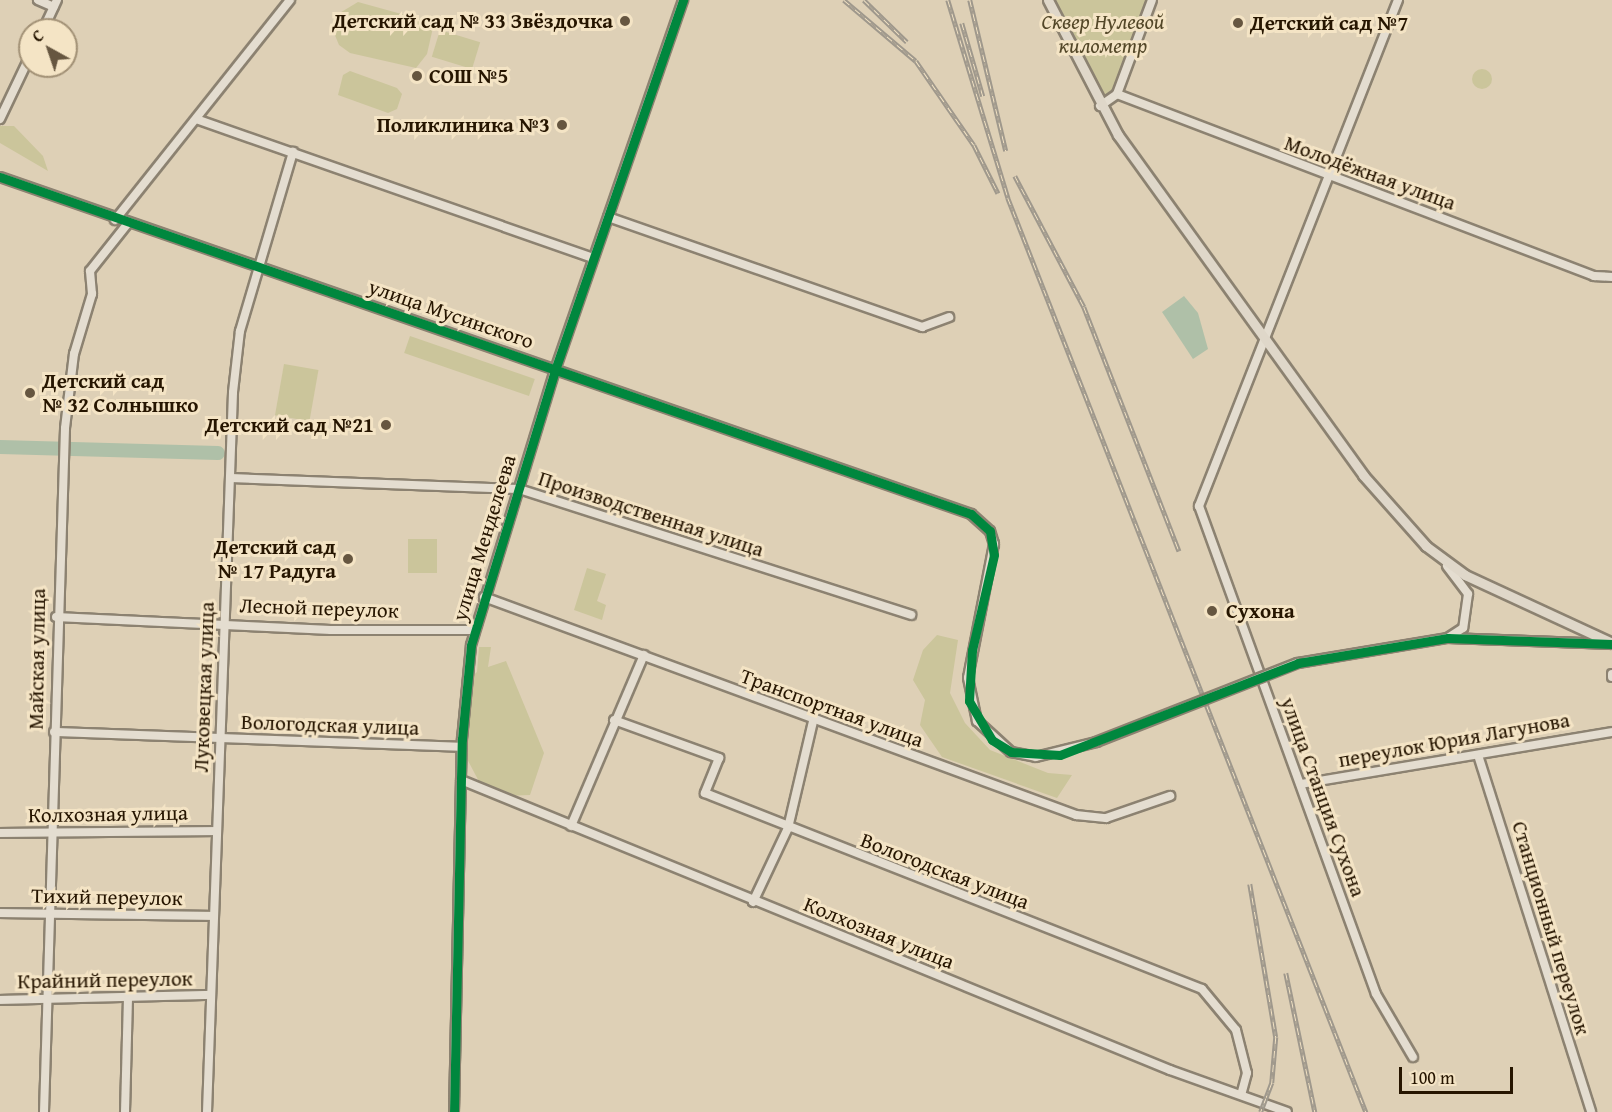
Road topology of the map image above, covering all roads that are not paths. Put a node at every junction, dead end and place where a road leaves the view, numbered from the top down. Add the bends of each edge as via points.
1 (38, 0) edge
2 (290, 0) edge
3 (683, 0) edge
4 (1048, 0) edge
5 (1152, 0) edge
6 (1398, 0) edge
7 (56, 3) edge
8 (49, 18) edge
9 (20, 78) edge
10 (1117, 94) junction
11 (1100, 106) junction
12 (0, 119) edge
13 (196, 119) junction
14 (293, 152) junction
15 (0, 178) edge
16 (1329, 178) junction
17 (608, 217) junction
18 (115, 220) junction
19 (128, 223) junction
20 (593, 258) junction
21 (258, 266) junction
22 (1612, 277) edge
23 (949, 317) dead end
24 (1265, 343) junction
25 (555, 370) junction
26 (231, 478) junction
27 (519, 489) junction
28 (1426, 546) junction
29 (484, 597) junction
30 (911, 615) dead end
31 (56, 617) junction
32 (224, 622) junction
33 (474, 630) junction
34 (1448, 638) junction
35 (1612, 643) edge
36 (644, 655) junction
37 (614, 720) junction
38 (813, 721) junction
39 (54, 732) junction
40 (1612, 732) edge
41 (220, 738) junction
42 (462, 747) junction
43 (1478, 755) junction
44 (461, 780) junction
45 (1301, 784) junction
46 (1170, 796) dead end
47 (571, 826) junction
48 (788, 828) junction
49 (52, 831) junction
50 (217, 831) junction
51 (0, 833) edge
52 (753, 902) junction
53 (49, 913) junction
54 (0, 914) edge
55 (214, 916) junction
56 (211, 995) junction
57 (0, 1000) edge
58 (128, 1000) junction
59 (45, 1001) junction
60 (1413, 1057) dead end
61 (1242, 1092) junction
62 (44, 1112) edge
63 (125, 1112) edge
64 (207, 1112) edge
65 (454, 1112) edge
66 (1287, 1112) edge
67 (1591, 1112) edge

1 - 7 street
2 - 13 street
3 - 17 street, улица Менделеева
4 - 11 main road
5 - 10 street
6 - 16 street, улица Станция Сухона
7 - 8 street
9 - 12 street
10 - 11 street
10 - 16 street, Молодёжная улица
11 - 24 main road
13 - 14 street
13 - 18 street
14 - 20 street
14 - 21 street, Луковецкая улица
15 - 18 street, улица Мусинского
16 - 22 street, Молодёжная улица via 1594,276
16 - 24 street, улица Станция Сухона
17 - 20 street, улица Менделеева
17 - 23 street via 922,327
18 - 19 street, улица Мусинского
19 - 21 street, улица Мусинского
19 - 31 street, Майская улица via 90,271 92,294 74,354 62,460
20 - 25 street, улица Менделеева
21 - 25 street, улица Мусинского
21 - 26 street, Луковецкая улица via 240,331
24 - 28 main road via 1363,475
24 - 45 street, улица Станция Сухона via 1199,506
25 - 27 street, улица Менделеева
25 - 34 street, улица Мусинского, bridge via 958,509 990,531 992,567 972,650 969,701 992,740 1036,757 1096,742 1298,663
26 - 27 street, Производственная улица
26 - 32 street, Луковецкая улица
27 - 29 street, улица Менделеева
27 - 30 street, Производственная улица
28 - 34 street via 1468,594 1463,628
28 - 35 main road via 1505,596
29 - 33 street, улица Менделеева
29 - 36 street, Транспортная улица
31 - 32 street, Лесной переулок
31 - 39 street, Майская улица
32 - 33 street, Лесной переулок via 311,630
32 - 41 street, Луковецкая улица
33 - 42 street, улица Менделеева
34 - 35 street
36 - 37 street
36 - 38 street, Транспортная улица
37 - 47 street
37 - 48 street, Вологодская улица via 719,758 705,793
38 - 46 street, Транспортная улица via 1076,815 1106,818
38 - 48 street
39 - 41 street, Вологодская улица
39 - 49 street, Майская улица
40 - 43 street, переулок Юрия Лагунова
41 - 42 street, Вологодская улица
41 - 50 street, Луковецкая улица
42 - 44 street, улица Менделеева
43 - 45 street, переулок Юрия Лагунова
43 - 67 street, Станционный переулок
44 - 47 street, Колхозная улица
44 - 65 street, улица Менделеева
45 - 60 street, улица Станция Сухона via 1376,994
47 - 52 street, Колхозная улица
48 - 52 street
48 - 61 street, Вологодская улица via 1202,989 1236,1030 1247,1072
49 - 50 street, Колхозная улица
49 - 51 street, Колхозная улица
49 - 53 street, Майская улица
50 - 55 street, Луковецкая улица
52 - 61 street, Колхозная улица via 1170,1070
53 - 54 street, Тихий переулок
53 - 55 street, Тихий переулок
53 - 59 street, Майская улица
55 - 56 street, Луковецкая улица
56 - 58 street, Крайний переулок
56 - 64 street, Луковецкая улица
57 - 59 street, Крайний переулок
58 - 59 street, Крайний переулок
58 - 63 street
59 - 62 street, Майская улица
61 - 66 street, Колхозная улица

